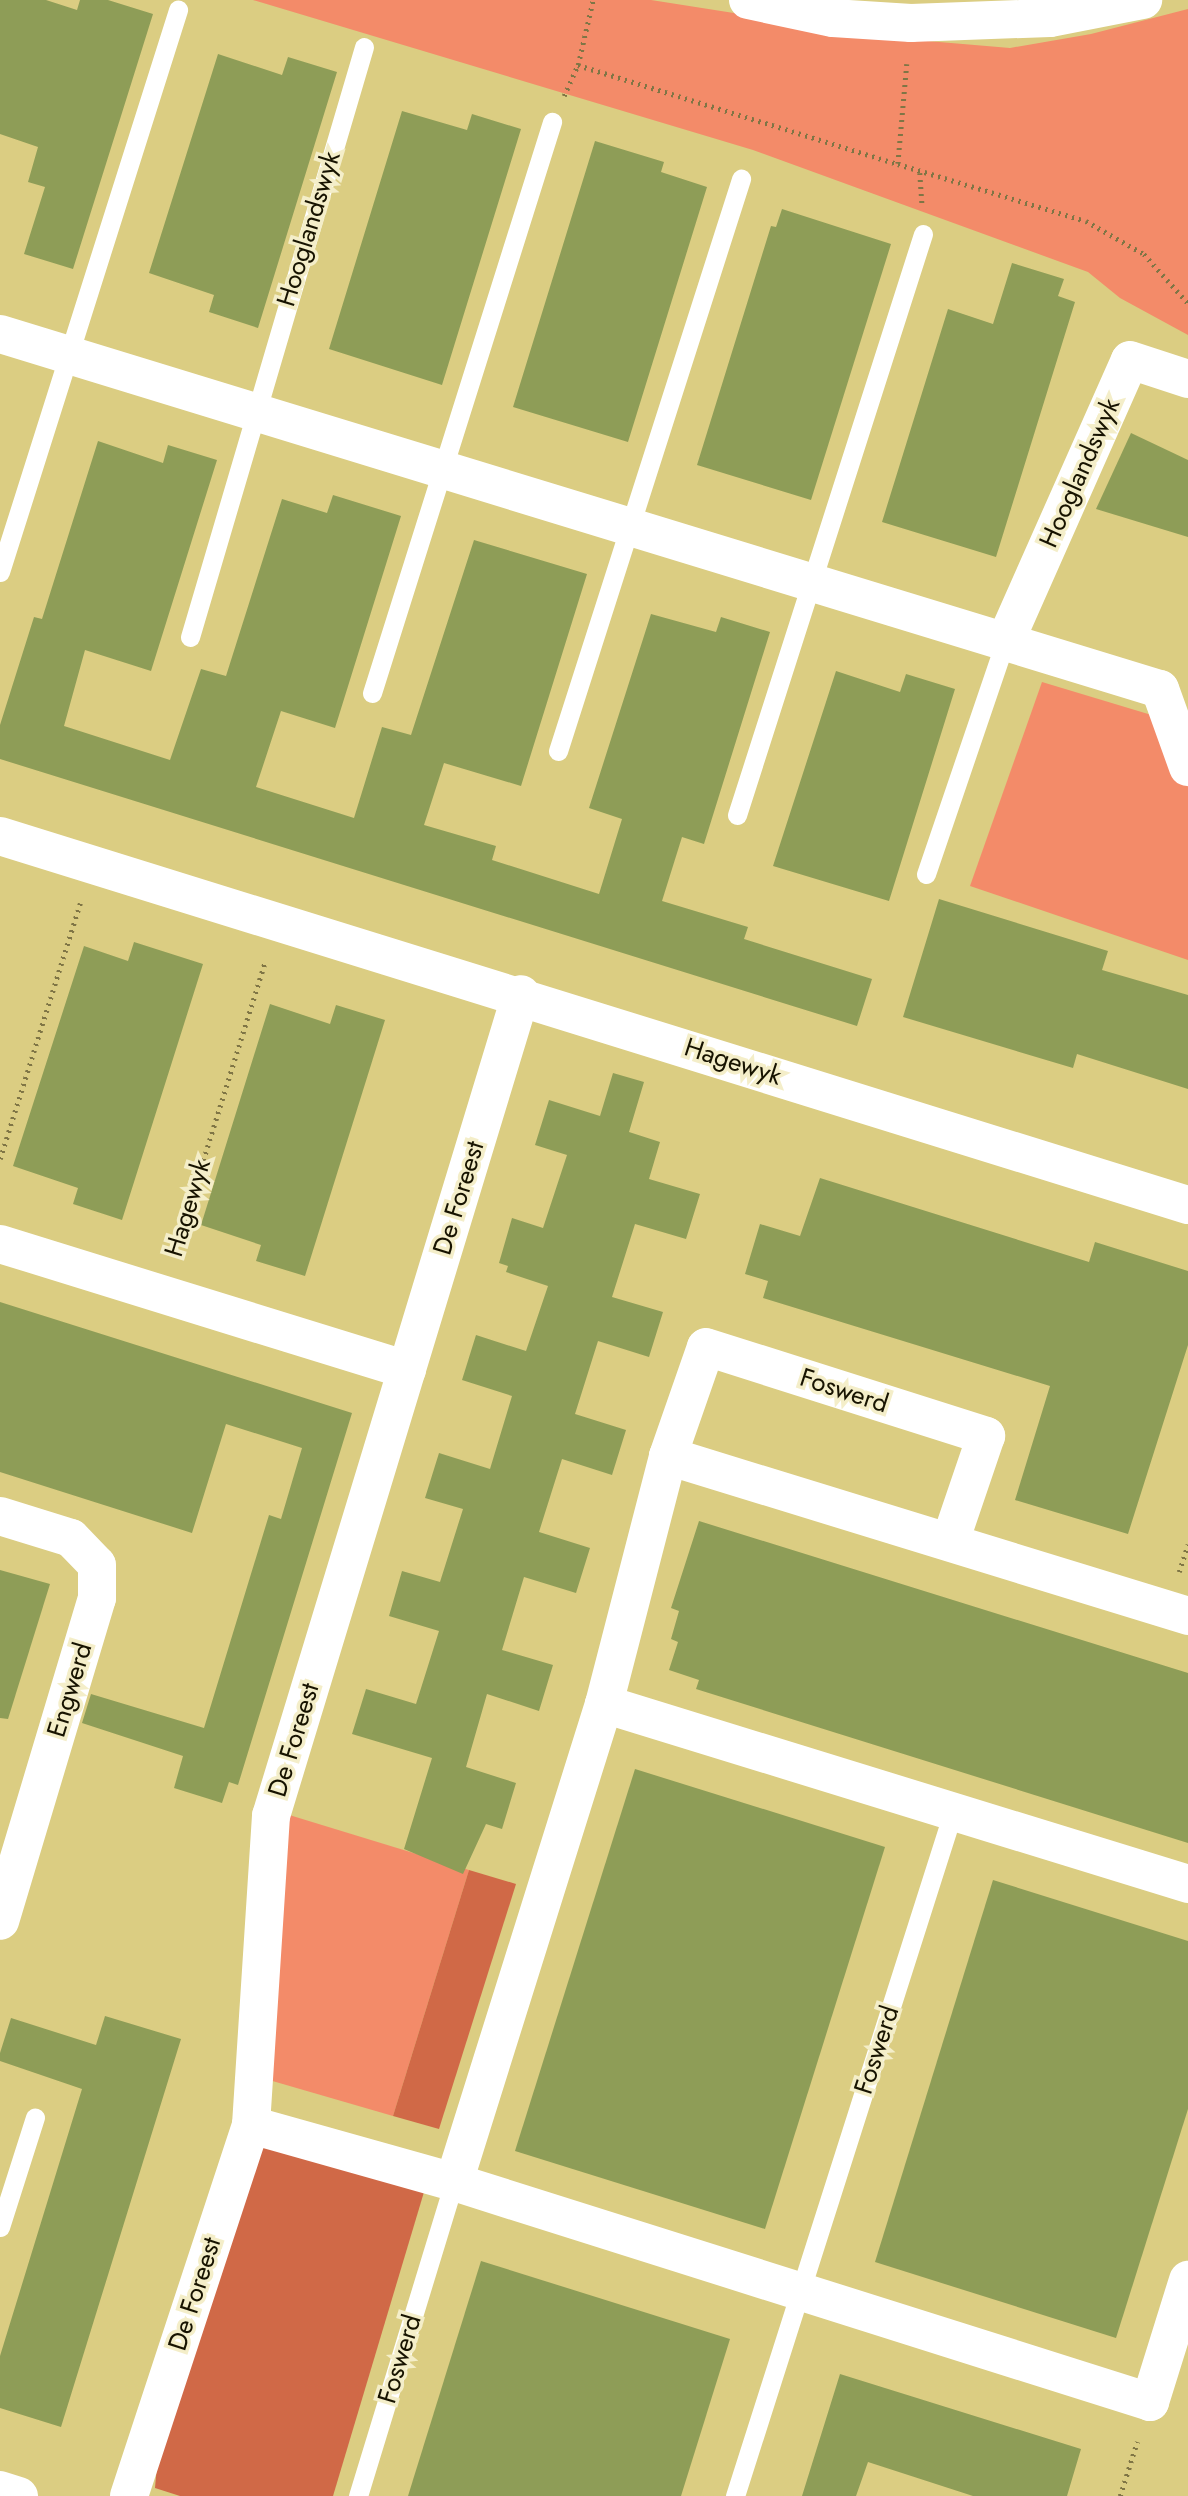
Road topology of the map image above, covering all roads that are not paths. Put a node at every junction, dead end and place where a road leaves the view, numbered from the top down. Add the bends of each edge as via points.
1 (748, 0) edge
2 (1143, 0) edge
3 (178, 10) dead end
4 (364, 47) dead end
5 (552, 122) road end
6 (741, 179) dead end
7 (923, 233) dead end
8 (0, 334) edge
9 (67, 354) junction
10 (1188, 379) edge
11 (255, 412) junction
12 (442, 470) junction
13 (629, 526) junction
14 (0, 572) edge
15 (809, 582) junction
16 (190, 637) dead end
17 (1004, 642) junction
18 (372, 693) dead end
19 (558, 751) dead end
20 (1188, 767) edge
21 (737, 815) dead end
22 (0, 836) edge
23 (926, 874) dead end
24 (521, 994) junction
25 (1188, 1205) edge
26 (0, 1244) edge
27 (407, 1370) junction
28 (668, 1456) junction
29 (0, 1516) edge
30 (950, 1542) junction
31 (1188, 1616) edge
32 (604, 1704) junction
33 (954, 1809) junction
34 (1188, 1884) edge
35 (0, 1921) edge
36 (35, 2117) dead end
37 (251, 2125) junction
38 (454, 2182) junction
39 (0, 2227) edge
40 (1188, 2280) edge
41 (801, 2291) junction
42 (0, 2490) edge
43 (19, 2496) edge
44 (129, 2496) edge
45 (358, 2496) edge
46 (735, 2496) edge

1 - 2 street via 834,18 911,23 1050,18
3 - 9 lane
4 - 11 lane, Hooglandswyk
5 - 12 lane
6 - 13 lane
7 - 15 lane
8 - 9 street
9 - 11 street
9 - 14 lane
10 - 17 street, Hooglandswyk via 1130,360
11 - 12 street
11 - 16 lane, Hooglandswyk
12 - 13 street
12 - 18 lane
13 - 15 street
13 - 19 lane
15 - 17 street
15 - 21 lane
17 - 20 street via 1160,689
17 - 23 lane, Hooglandswyk
22 - 24 street, Hagewyk
24 - 25 street, Hagewyk
24 - 27 street, De Foreest
26 - 27 street
27 - 37 street, De Foreest via 271,1816
28 - 30 street
28 - 30 street, Foswerd via 706,1347 986,1436
28 - 32 street, Foswerd
29 - 35 street, Engwerd via 71,1538 97,1565 97,1598
30 - 31 street
32 - 33 street
32 - 38 street, Foswerd
33 - 34 street
33 - 41 lane, Foswerd
36 - 39 lane
37 - 38 street
37 - 44 street, De Foreest
38 - 41 street
38 - 45 lane, Foswerd
40 - 41 street via 1150,2402
41 - 46 lane, Foswerd
42 - 43 street

